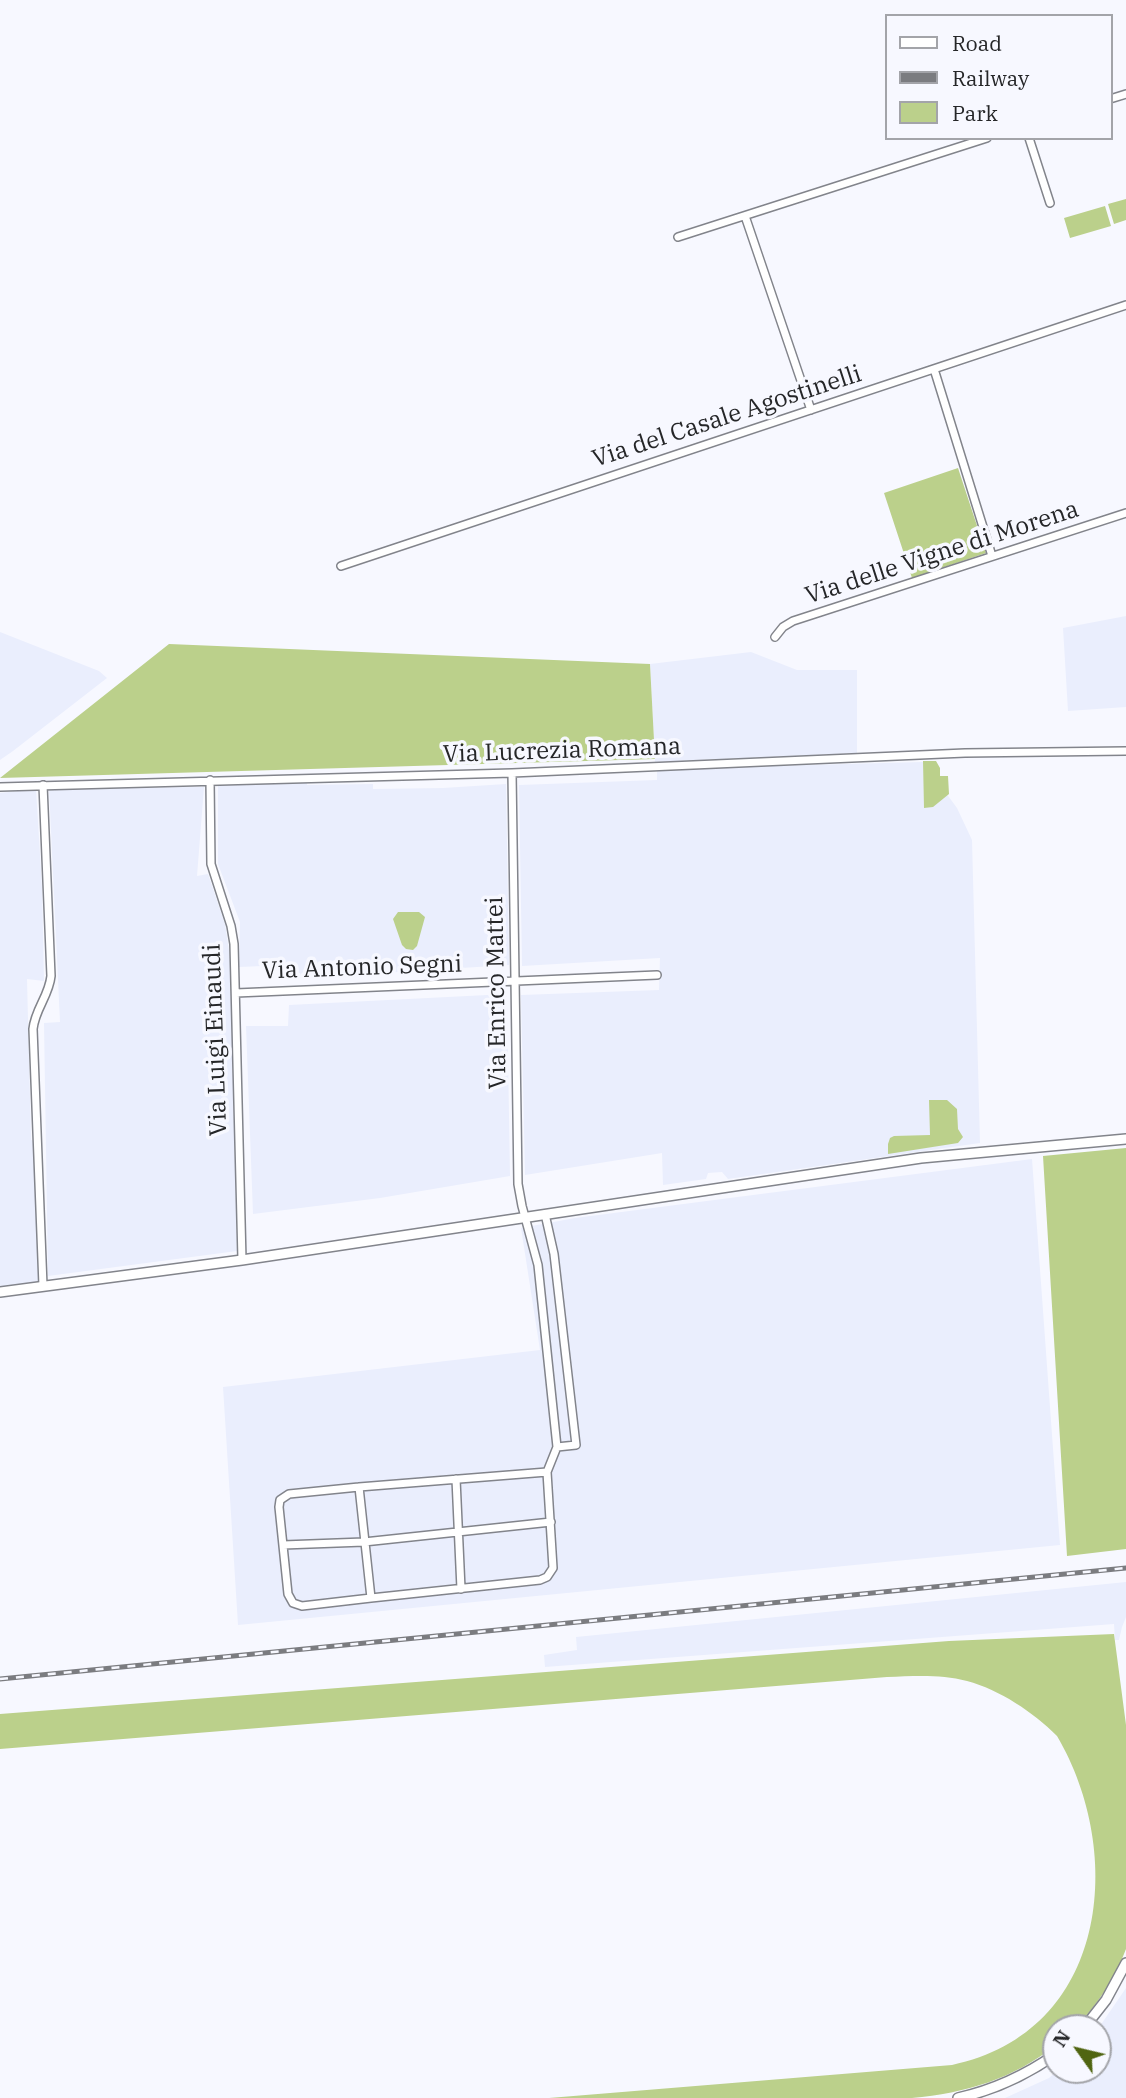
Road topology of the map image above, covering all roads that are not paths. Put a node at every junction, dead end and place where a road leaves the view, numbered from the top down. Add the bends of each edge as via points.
1 (982, 140) edge
2 (1030, 140) edge
3 (1050, 203) dead end
4 (745, 216) junction
5 (678, 237) dead end
6 (1126, 305) edge
7 (934, 369) junction
8 (811, 410) junction
9 (1126, 513) edge
10 (992, 556) junction
11 (341, 566) dead end
12 (775, 637) dead end
13 (1126, 751) edge
14 (512, 773) junction
15 (210, 780) junction
16 (43, 785) junction
17 (0, 786) edge
18 (657, 975) dead end
19 (516, 982) junction
20 (236, 993) junction
21 (1126, 1139) edge
22 (545, 1214) junction
23 (524, 1215) junction
24 (242, 1260) junction
25 (43, 1286) junction
26 (0, 1292) edge
27 (557, 1447) junction
28 (547, 1472) junction
29 (456, 1479) junction
30 (359, 1487) junction
31 (551, 1522) junction
32 (458, 1532) junction
33 (364, 1542) junction
34 (283, 1545) junction
35 (461, 1589) junction
36 (371, 1598) junction
37 (1126, 1963) edge
38 (1095, 2014) edge
39 (1042, 2063) edge
40 (958, 2098) edge

1 - 4 street
2 - 3 street
4 - 5 street
4 - 8 street
6 - 7 street, Via del Casale Agostinelli
7 - 8 street, Via del Casale Agostinelli
7 - 10 street
8 - 11 street, Via del Casale Agostinelli
9 - 10 street, Via delle Vigne di Morena
10 - 12 street, Via delle Vigne di Morena via 793,621
13 - 14 street, Via Lucrezia Romana via 965,753
14 - 15 street, Via Lucrezia Romana
14 - 19 street, Via Enrico Mattei
15 - 16 street, Via Lucrezia Romana
15 - 20 street, Via Luigi Einaudi via 211,860 233,935
16 - 17 street, Via Lucrezia Romana
16 - 25 street via 51,976 33,1029
18 - 19 street, Via Antonio Segni
19 - 20 street, Via Antonio Segni
19 - 23 street, Via Enrico Mattei via 518,1184
20 - 24 street, Via Luigi Einaudi
21 - 22 street via 921,1158
22 - 23 street
22 - 27 street via 554,1254 576,1445
23 - 24 street
23 - 27 street, Via Enrico Mattei via 538,1265
24 - 25 street
25 - 26 street
27 - 28 street
28 - 29 street
28 - 31 street
29 - 30 street
29 - 32 street
30 - 33 street
30 - 34 street via 284,1496 279,1502
31 - 32 street
31 - 35 street via 554,1565 547,1577
32 - 33 street
32 - 35 street
33 - 34 street
33 - 36 street
34 - 36 street via 288,1596 293,1603 302,1606
35 - 36 street
37 - 38 street
39 - 40 street via 1006,2083

